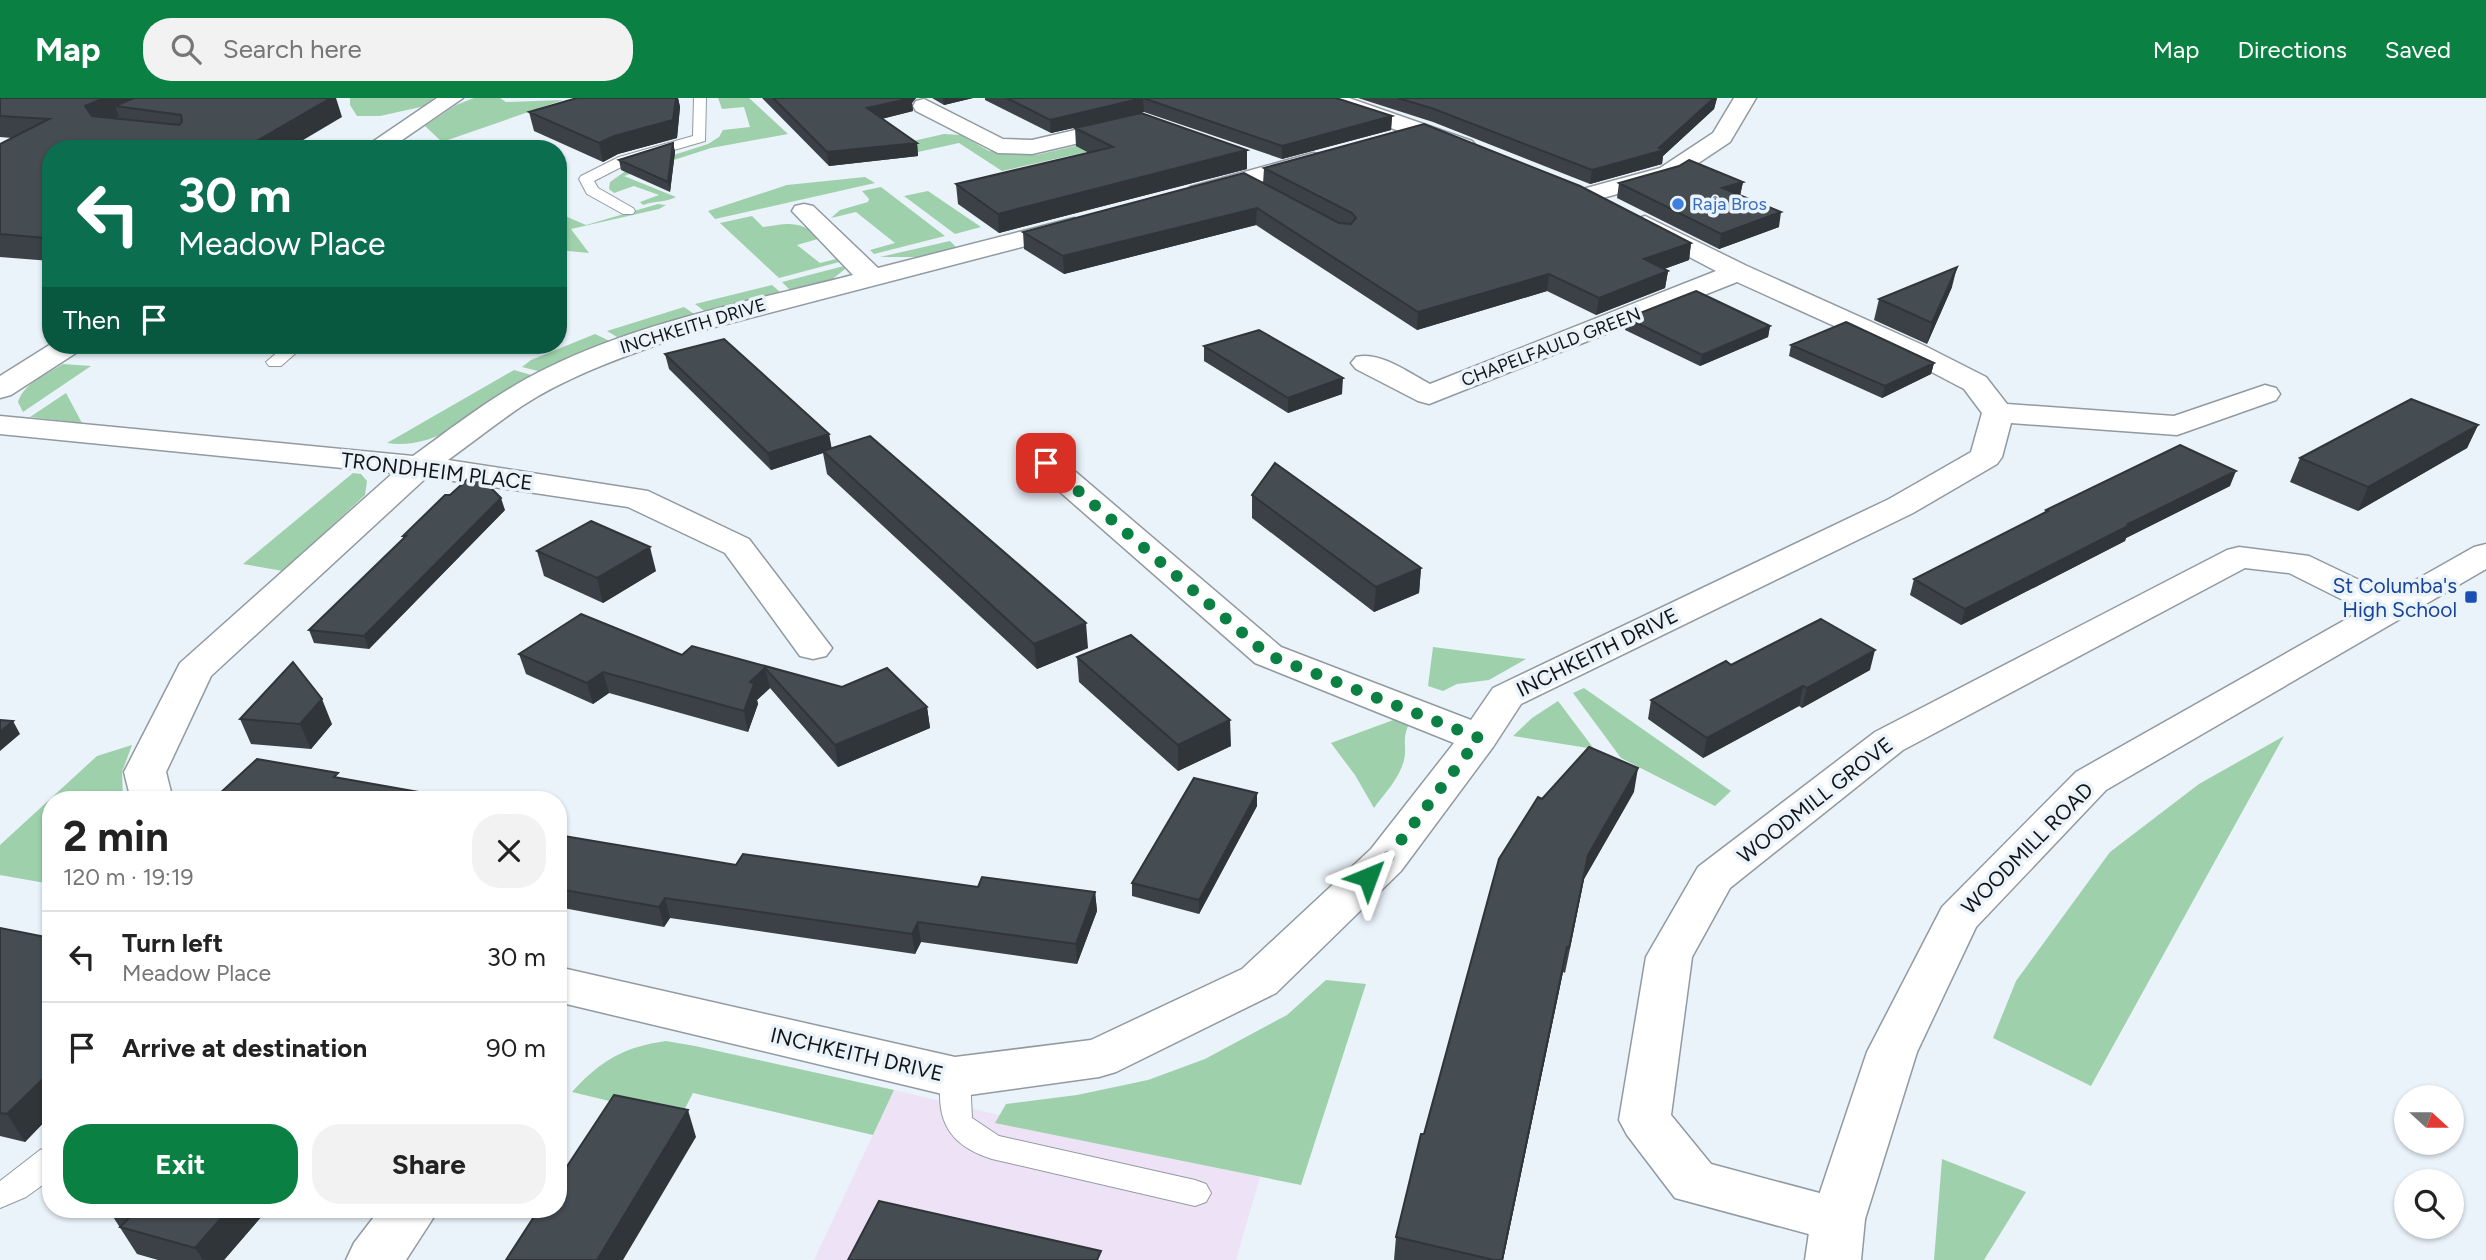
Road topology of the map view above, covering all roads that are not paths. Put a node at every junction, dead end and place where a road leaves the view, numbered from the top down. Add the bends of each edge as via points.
1 (452, 98) edge
2 (700, 98) edge
3 (1328, 98) edge
4 (1745, 98) edge
5 (924, 106) dead end
6 (1143, 121) edge
7 (1423, 130) junction
8 (387, 140) edge
9 (1499, 159) edge
10 (1550, 180) edge
11 (1588, 195) junction
12 (1167, 201) edge
13 (807, 210) dead end
14 (628, 211) dead end
15 (1105, 218) edge
16 (1738, 272) junction
17 (871, 278) junction
18 (55, 354) edge
19 (285, 354) edge
20 (275, 362) dead end
21 (1366, 363) dead end
22 (0, 389) edge
23 (2265, 394) dead end
24 (1998, 414) junction
25 (0, 425) edge
26 (1046, 463) dead end
27 (420, 466) junction
28 (2486, 554) edge
29 (2390, 609) junction
30 (813, 648) dead end
31 (1479, 738) junction
32 (150, 791) edge
33 (567, 996) edge
34 (955, 1077) junction
35 (42, 1168) edge
36 (1195, 1193) dead end
37 (0, 1195) edge
38 (405, 1218) edge
39 (1836, 1240) edge
40 (374, 1260) edge

1 - 8 street
2 - 14 lane via 700,138 624,160 586,179 592,191
3 - 7 street
4 - 11 street via 1721,137 1668,173
5 - 6 street via 998,146 1032,147
7 - 9 street
7 - 12 street
10 - 11 street
11 - 16 street
13 - 17 street
15 - 17 street, INCHKEITH DRIVE
16 - 21 street, CHAPELFAULD GREEN via 1429,395
16 - 24 street via 1975,383
17 - 27 street, INCHKEITH DRIVE via 674,328 611,351 512,399
18 - 22 street
19 - 20 lane
23 - 24 street via 2177,426
24 - 31 street, INCHKEITH DRIVE via 1986,457 1901,506 1507,696
25 - 27 street, TRONDHEIM PLACE
26 - 31 street via 1268,655
27 - 30 street, TRONDHEIM PLACE via 636,498 737,546
27 - 32 street, INCHKEITH DRIVE via 194,671 145,772
28 - 29 street, WOODMILL ROAD
29 - 39 street, WOODMILL ROAD via 2091,781 1958,918 1892,1052
29 - 39 street, WOODMILL GROVE via 2297,563 2239,557 1889,741 1714,878 1669,957 1645,1120 1694,1182
31 - 34 street, INCHKEITH DRIVE via 1386,860 1259,981 1099,1058
33 - 34 street, INCHKEITH DRIVE
34 - 36 lane via 955,1115 965,1133 992,1147
35 - 37 lane
38 - 40 street

